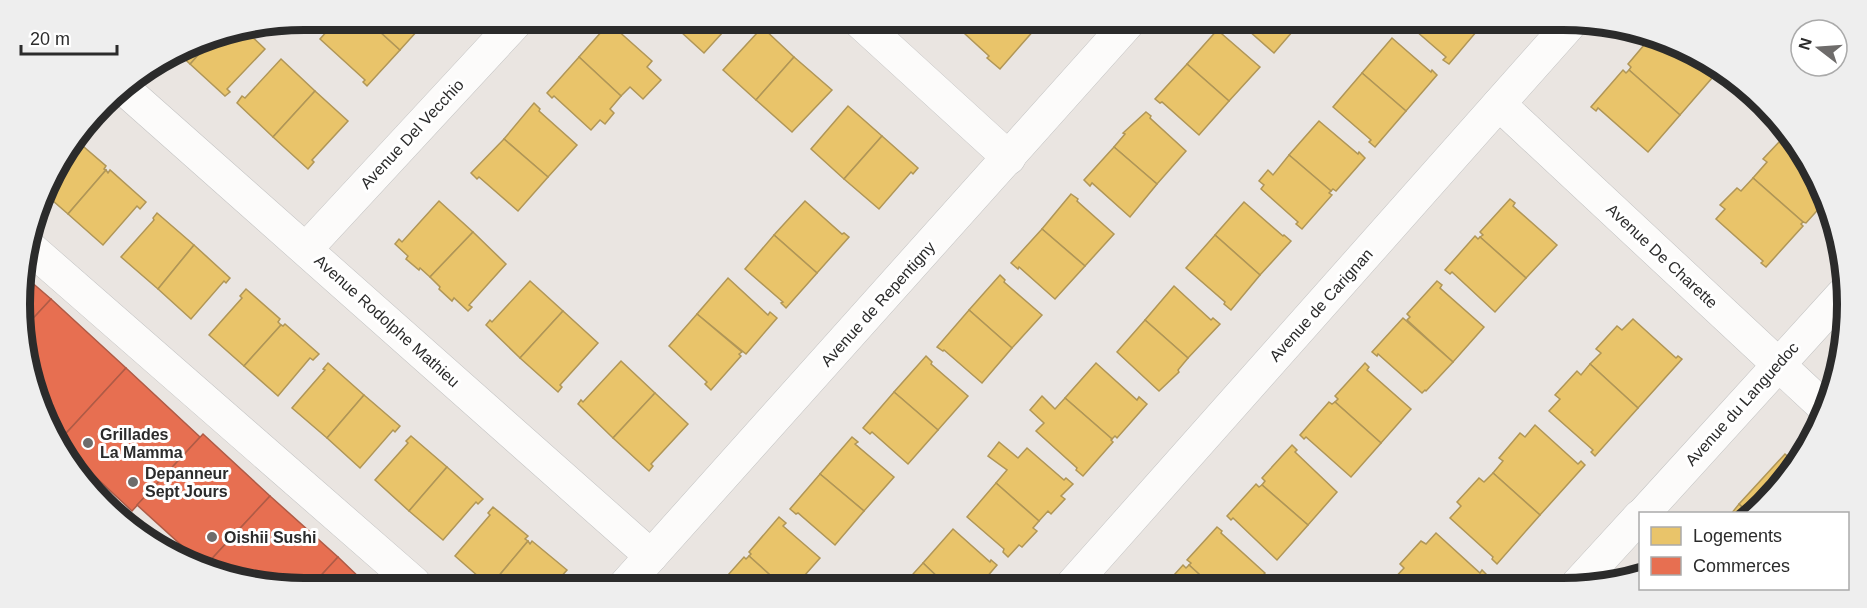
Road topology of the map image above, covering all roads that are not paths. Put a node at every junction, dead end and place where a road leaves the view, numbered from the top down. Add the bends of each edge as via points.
1 (509, 30) edge
2 (869, 30) edge
3 (1122, 30) edge
4 (1564, 30) edge
5 (129, 93) edge
6 (1499, 104) junction
7 (1009, 158) junction
8 (306, 249) junction
9 (35, 252) edge
10 (1837, 301) edge
11 (1778, 365) junction
12 (1818, 402) edge
13 (1645, 512) edge
14 (1639, 518) edge
15 (651, 556) junction
16 (1585, 577) edge
17 (408, 578) edge
18 (631, 578) edge
19 (1078, 578) edge

1 - 8 street, Avenue Del Vecchio
2 - 7 street
3 - 7 street, Avenue de Repentigny
4 - 6 street, Avenue de Carignan
5 - 8 street, Avenue Rodolphe Mathieu
6 - 11 street, Avenue De Charette
6 - 19 street, Avenue de Carignan
7 - 15 street, Avenue de Repentigny
8 - 15 street, Avenue Rodolphe Mathieu
9 - 17 street
10 - 11 street, Avenue du Languedoc
11 - 12 street, Avenue De Charette
11 - 13 street, Avenue du Languedoc
14 - 16 street, Avenue du Languedoc
15 - 18 street, Avenue de Repentigny

